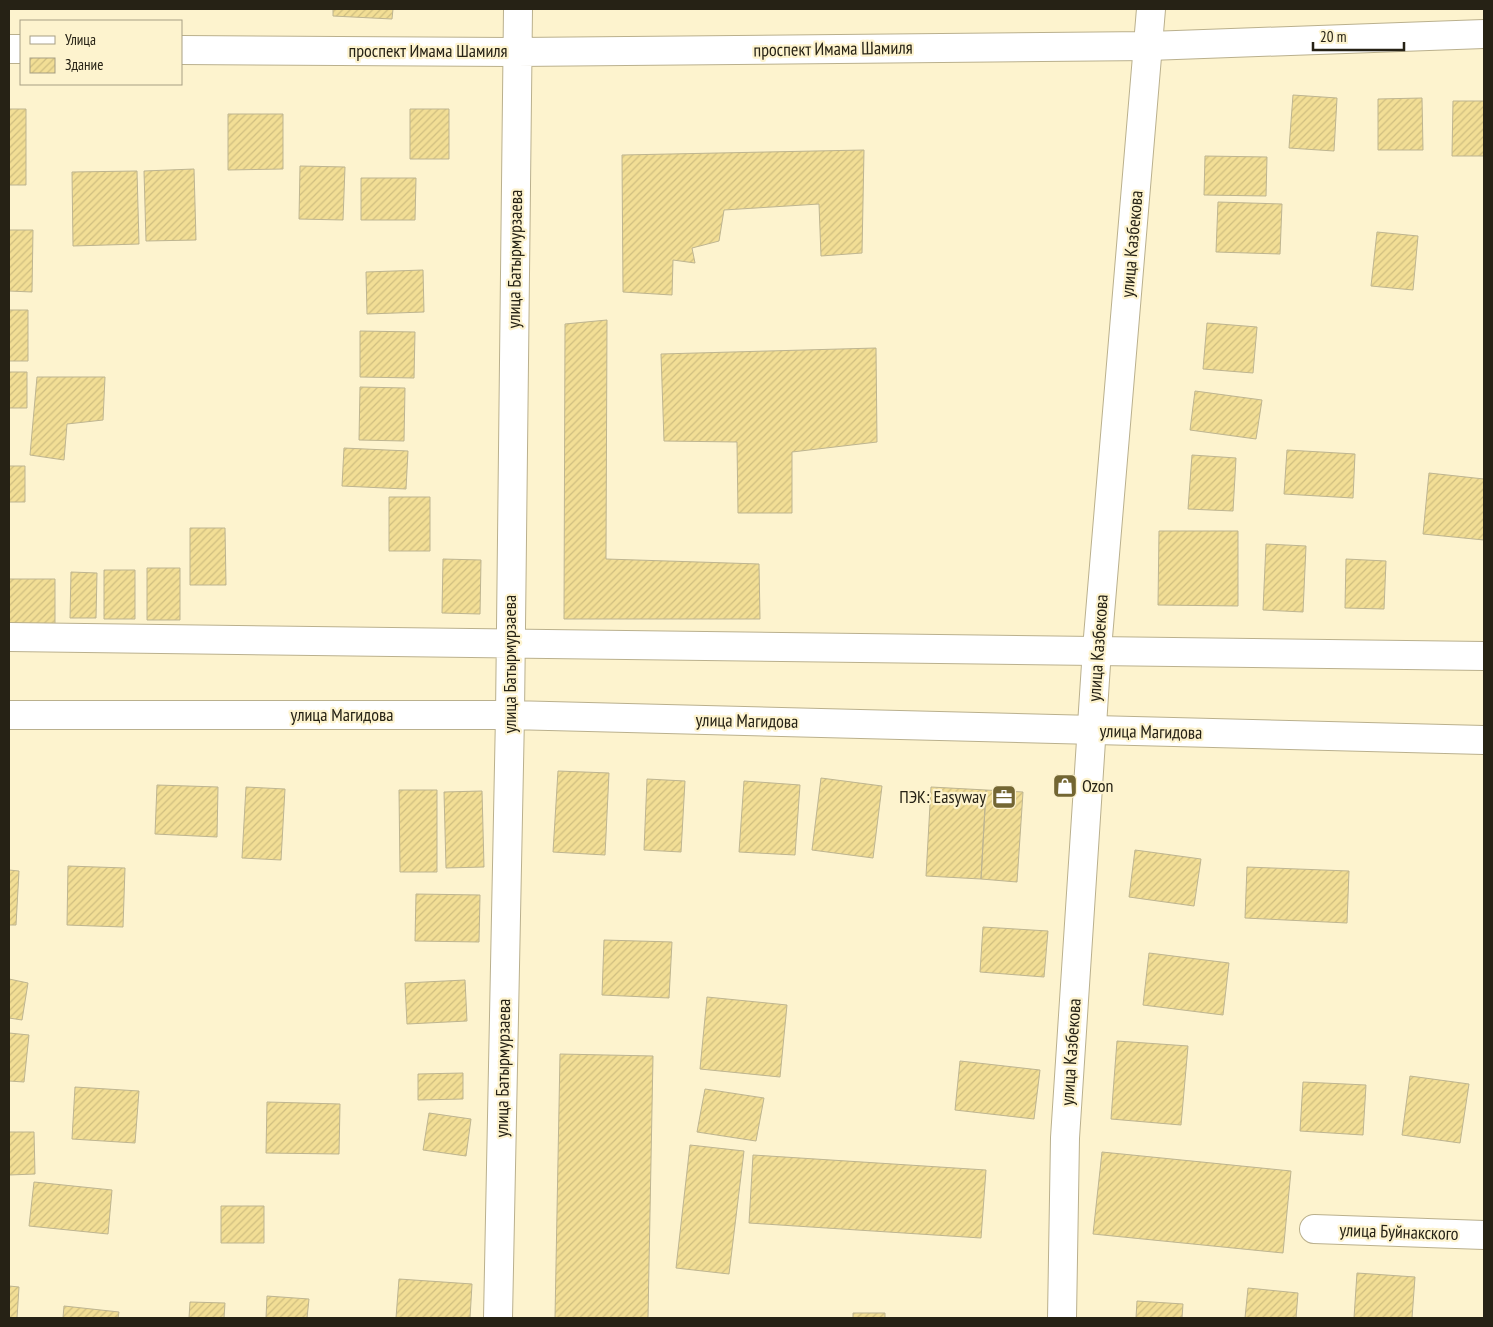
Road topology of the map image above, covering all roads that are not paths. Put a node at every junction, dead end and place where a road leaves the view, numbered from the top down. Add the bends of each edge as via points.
1 (518, 9) edge
2 (1151, 9) edge
3 (1484, 34) edge
4 (1149, 46) junction
5 (182, 50) edge
6 (518, 52) junction
7 (9, 637) edge
8 (510, 642) junction
9 (1097, 650) junction
10 (1484, 656) edge
11 (9, 715) edge
12 (510, 715) junction
13 (1092, 730) junction
14 (1484, 740) edge
15 (1314, 1229) dead end
16 (1484, 1234) edge
17 (498, 1318) edge
18 (1062, 1318) edge

1 - 6 main road, улица Батырмурзаева
2 - 4 main road, улица Казбекова
3 - 4 main road, проспект Имама Шамиля
4 - 6 main road, проспект Имама Шамиля
4 - 9 main road, улица Казбекова
5 - 6 main road, проспект Имама Шамиля
6 - 8 main road, улица Батырмурзаева
7 - 8 main road
8 - 9 main road
8 - 12 main road, улица Батырмурзаева
9 - 10 main road
9 - 13 main road, улица Казбекова
11 - 12 main road, улица Магидова
12 - 13 main road, улица Магидова
12 - 17 main road, улица Батырмурзаева
13 - 14 main road, улица Магидова
13 - 18 main road, улица Казбекова via 1065,1138
15 - 16 main road, улица Буйнакского

